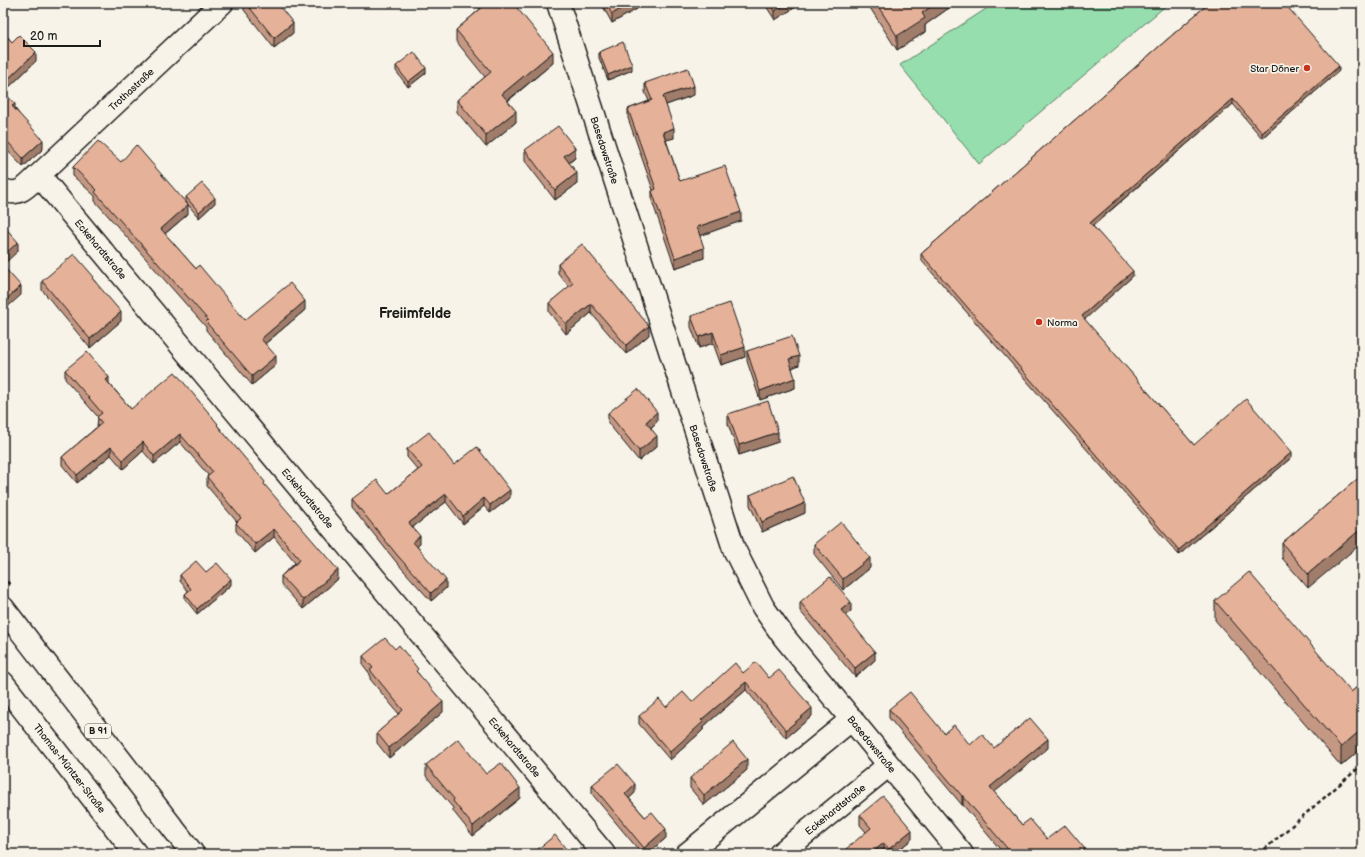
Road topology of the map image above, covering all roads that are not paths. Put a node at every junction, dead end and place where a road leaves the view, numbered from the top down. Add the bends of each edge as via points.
1 (222, 3) edge
2 (558, 3) edge
3 (39, 175) junction
4 (3, 190) edge
5 (3, 608) edge
6 (3, 683) edge
7 (852, 720) junction
8 (889, 765) junction
9 (136, 854) edge
10 (194, 854) edge
11 (604, 854) edge
12 (687, 854) edge
13 (780, 854) edge
14 (962, 854) edge

1 - 3 street, Trothastraße
2 - 7 street, Basedowstraße via 734,549 763,608
3 - 4 street via 22,190 11,193
3 - 11 street, Eckehardtstraße
5 - 10 street, B 91
6 - 9 street, Thomas-Müntzer-Straße
7 - 8 street, Basedowstraße
7 - 12 street
8 - 13 street, Eckehardtstraße
8 - 14 street, Basedowstraße

